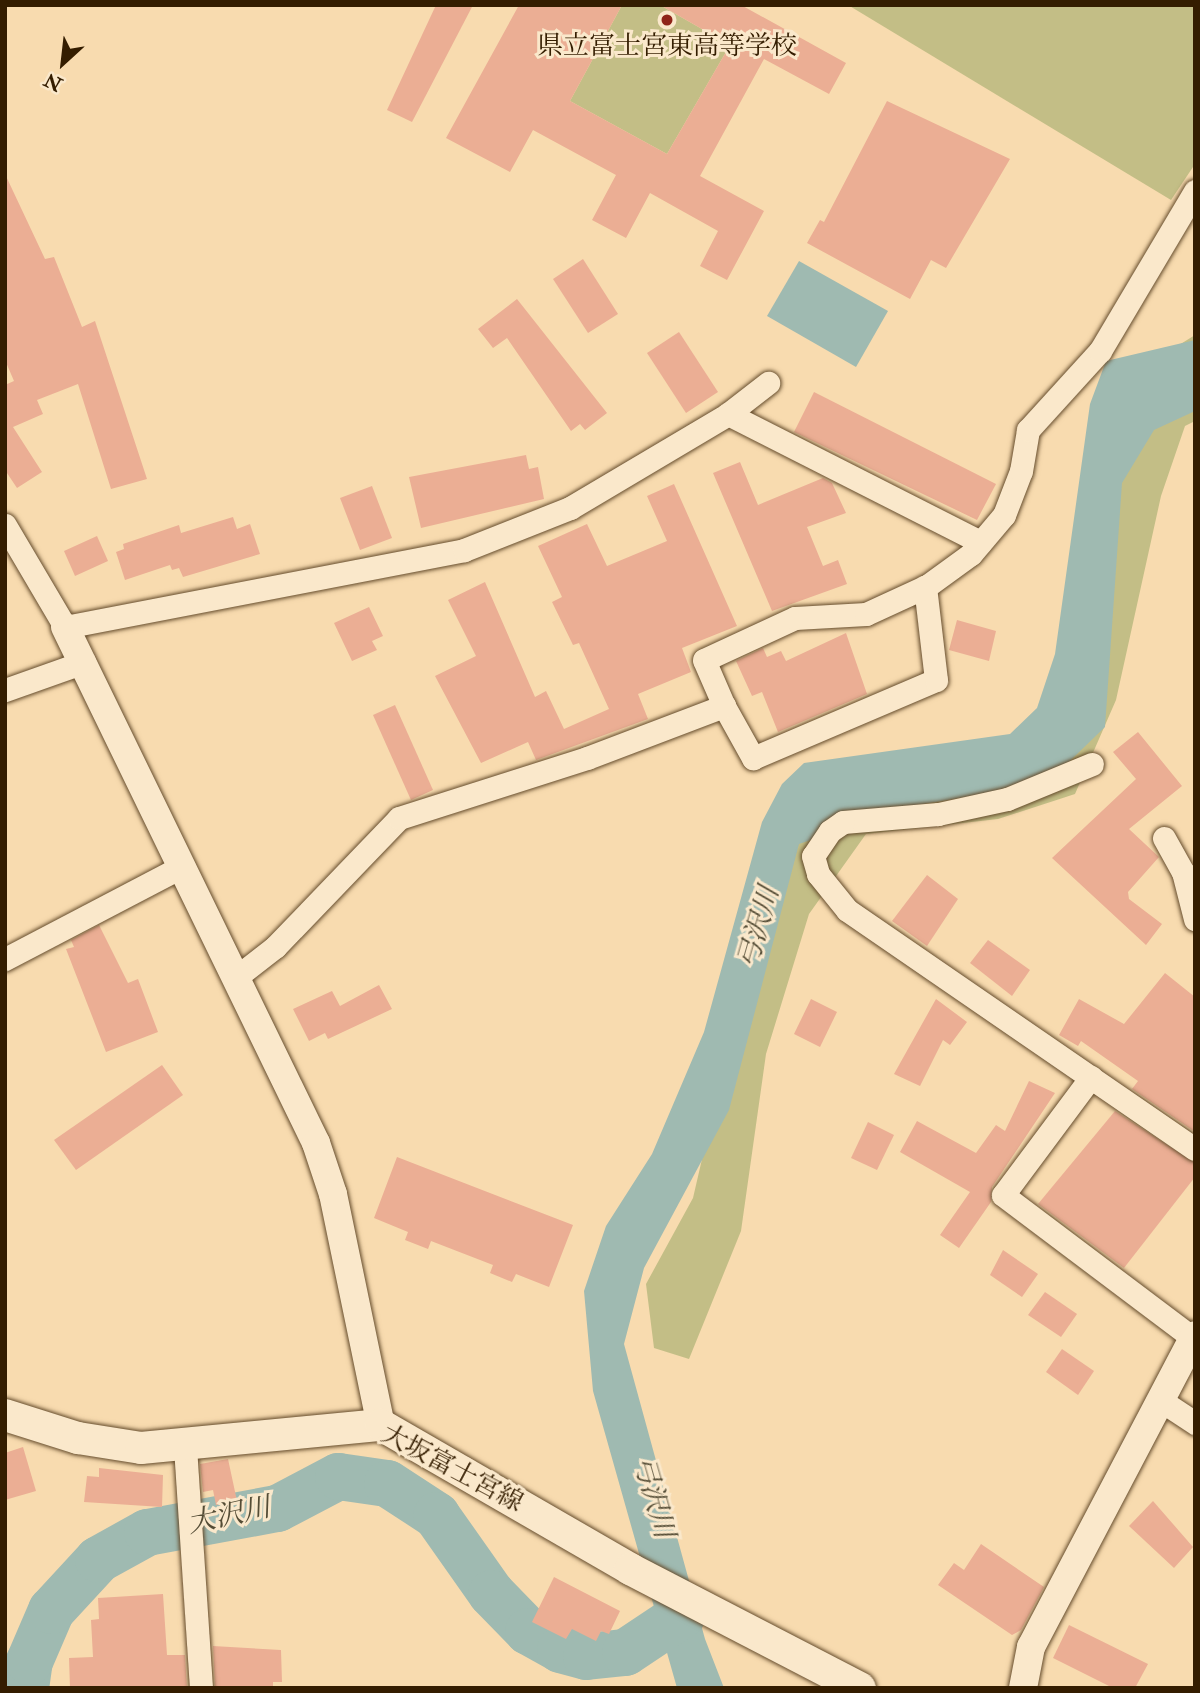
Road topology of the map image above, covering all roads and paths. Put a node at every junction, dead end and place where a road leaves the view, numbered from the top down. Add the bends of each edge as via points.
1 (1195, 191) edge
2 (768, 383) dead end
3 (727, 414) junction
4 (5, 525) edge
5 (980, 542) junction
6 (925, 587) junction
7 (65, 627) junction
8 (84, 662) junction
9 (5, 690) edge
10 (724, 706) junction
11 (1092, 764) dead end
12 (1164, 838) dead end
13 (183, 866) junction
14 (1195, 919) edge
15 (5, 959) edge
16 (239, 975) junction
17 (1091, 1077) junction
18 (1195, 1149) edge
19 (1194, 1336) edge
20 (1160, 1400) junction
21 (5, 1415) edge
22 (1195, 1423) edge
23 (381, 1425) junction
24 (185, 1447) junction
25 (201, 1688) edge
26 (860, 1688) edge
27 (1023, 1688) edge

1 - 5 street via 1100,351 1028,430 1021,471 1004,515
2 - 3 street
3 - 5 street
3 - 7 street via 570,508 464,550
4 - 7 street
5 - 6 street
6 - 10 street via 866,614 795,618 704,660
6 - 10 street via 936,680 753,758
7 - 8 street
8 - 9 street
8 - 13 street
10 - 16 street via 574,762 399,818 275,947
11 - 17 street via 1007,799 938,814 843,822 830,831 813,856 818,874 847,910
12 - 14 street via 1183,872
13 - 15 street
13 - 16 street
16 - 23 street via 329,1181
17 - 18 street
17 - 19 street via 1003,1195
19 - 20 street
20 - 22 street
20 - 27 street via 1031,1647
21 - 24 main road, 大坂富士宮線 via 78,1438 141,1448
23 - 24 main road, 大坂富士宮線
23 - 26 main road, 大坂富士宮線 via 630,1569
24 - 25 street

